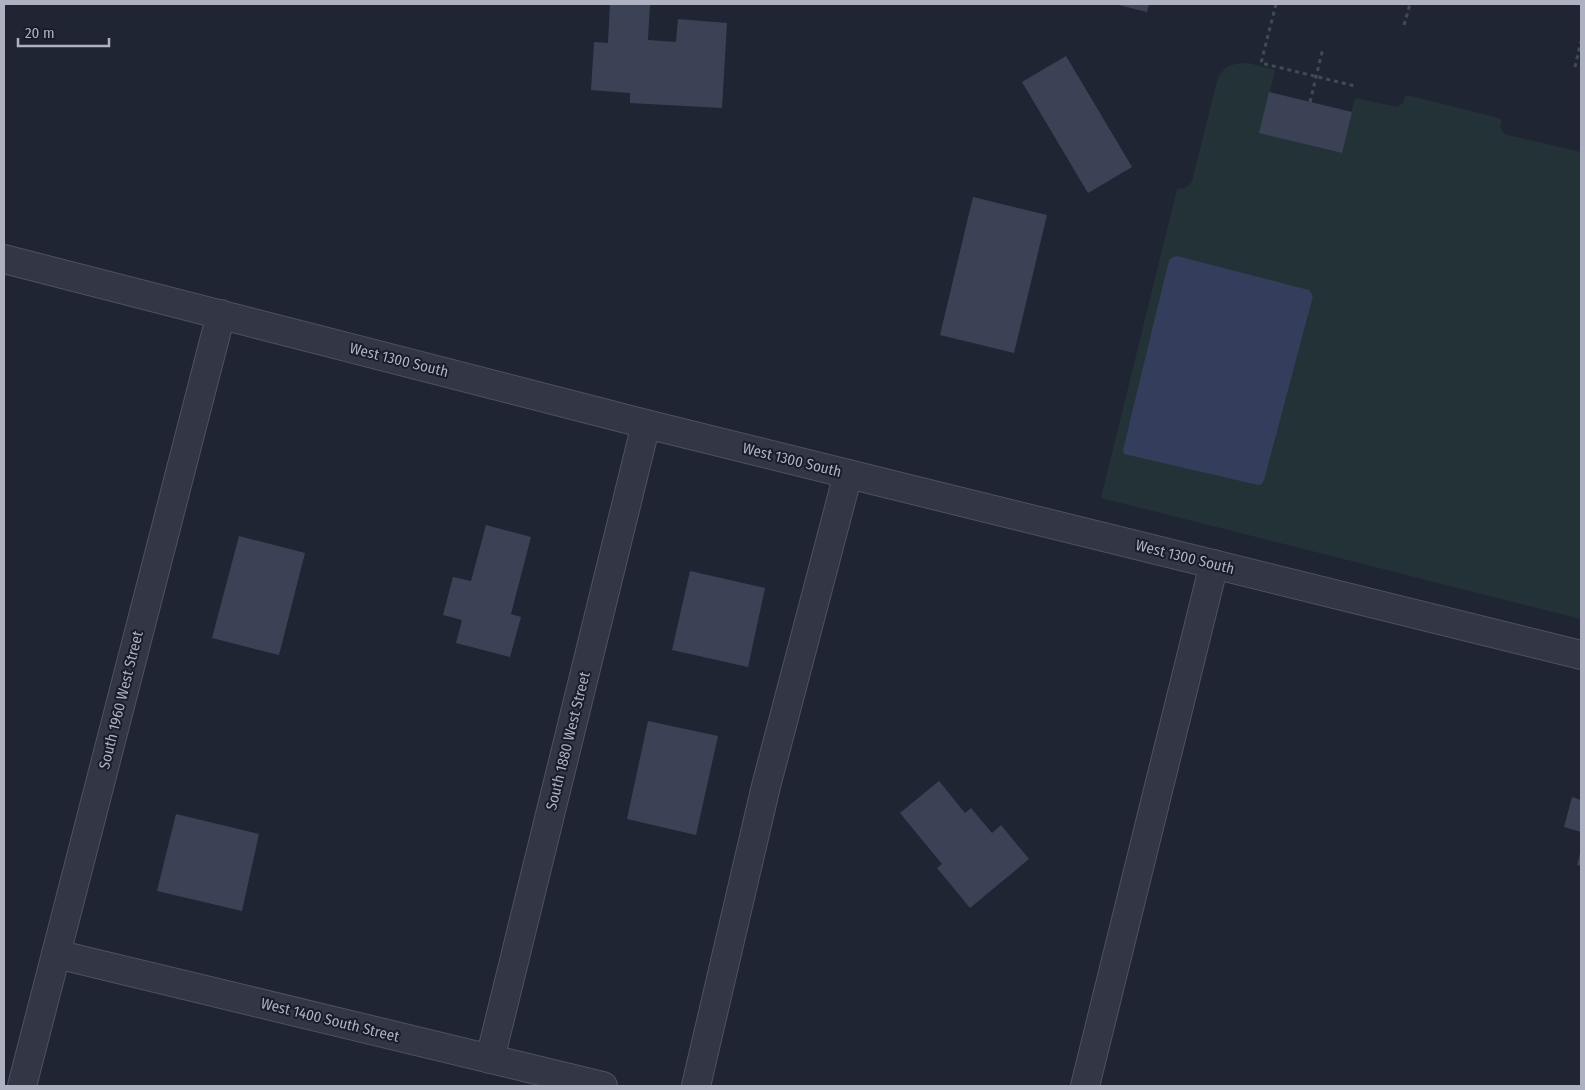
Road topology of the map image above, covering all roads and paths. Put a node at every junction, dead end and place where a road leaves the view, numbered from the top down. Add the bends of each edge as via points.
1 (1276, 4) edge
2 (1410, 4) edge
3 (1404, 25) dead end
4 (1581, 41) edge
5 (1323, 48) dead end
6 (1575, 67) dead end
7 (1316, 76) junction
8 (1356, 86) dead end
9 (1310, 102) dead end
10 (4, 259) edge
11 (221, 314) junction
12 (646, 424) junction
13 (848, 474) junction
14 (1214, 564) junction
15 (1581, 655) edge
16 (56, 954) junction
17 (490, 1059) junction
18 (22, 1086) edge
19 (603, 1086) edge
20 (696, 1086) edge
21 (1086, 1086) edge

1 - 7 path via 1261,63
2 - 3 path
4 - 6 path
5 - 7 path
7 - 8 path
7 - 9 path
10 - 11 street, West 1300 South
11 - 12 street, West 1300 South
11 - 16 street, South 1960 West Street
12 - 13 street, West 1300 South
12 - 17 street, South 1880 West Street
13 - 14 street, West 1300 South
13 - 20 street via 766,786
14 - 15 street, West 1300 South
14 - 21 street
16 - 17 street, West 1400 South Street
16 - 18 street, South 1960 West Street
17 - 19 street, West 1400 South Street

